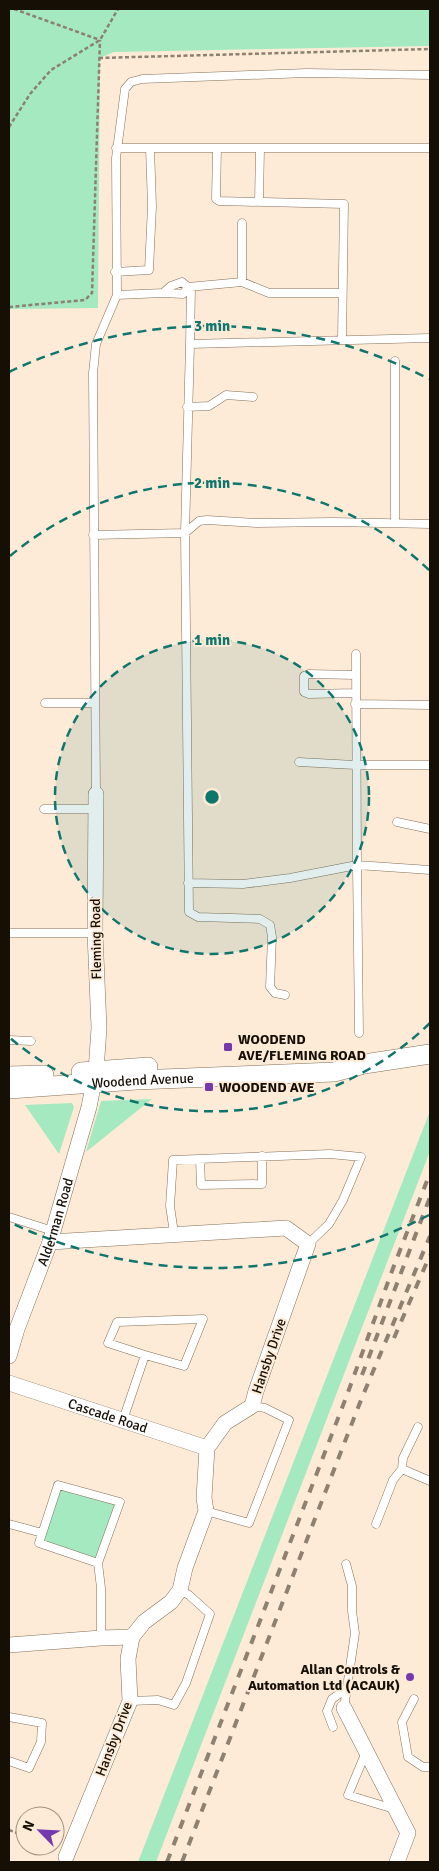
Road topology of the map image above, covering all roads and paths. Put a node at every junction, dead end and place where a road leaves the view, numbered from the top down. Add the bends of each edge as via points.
1 (14, 9) edge
2 (118, 9) edge
3 (100, 40) junction
4 (430, 49) edge
5 (99, 58) junction
6 (430, 75) edge
7 (9, 127) edge
8 (116, 148) junction
9 (150, 148) junction
10 (217, 148) junction
11 (260, 148) junction
12 (430, 148) edge
13 (259, 202) junction
14 (242, 223) dead end
15 (115, 272) junction
16 (242, 282) junction
17 (190, 287) junction
18 (342, 293) junction
19 (116, 295) junction
20 (9, 306) edge
21 (430, 338) edge
22 (342, 340) junction
23 (190, 344) junction
24 (395, 361) dead end
25 (253, 397) dead end
26 (187, 407) junction
27 (395, 523) junction
28 (430, 524) edge
29 (185, 533) junction
30 (94, 535) junction
31 (356, 654) dead end
32 (355, 675) junction
33 (355, 693) junction
34 (45, 703) dead end
35 (95, 703) junction
36 (356, 704) junction
37 (430, 705) edge
38 (298, 762) dead end
39 (355, 765) junction
40 (430, 765) edge
41 (96, 801) junction
42 (44, 809) dead end
43 (397, 822) dead end
44 (430, 828) edge
45 (357, 865) junction
46 (430, 870) edge
47 (188, 883) junction
48 (9, 933) edge
49 (95, 933) junction
50 (285, 995) dead end
51 (360, 1034) dead end
52 (9, 1040) edge
53 (31, 1041) dead end
54 (430, 1054) edge
55 (9, 1076) edge
56 (95, 1077) junction
57 (9, 1089) edge
58 (262, 1156) junction
59 (200, 1159) junction
60 (9, 1217) edge
61 (174, 1233) junction
62 (51, 1236) junction
63 (308, 1244) junction
64 (13, 1328) edge
65 (145, 1355) junction
66 (9, 1356) edge
67 (9, 1383) edge
68 (252, 1406) junction
69 (123, 1420) junction
70 (418, 1426) dead end
71 (207, 1448) junction
72 (402, 1469) junction
73 (430, 1481) edge
74 (206, 1511) junction
75 (9, 1524) edge
76 (376, 1524) dead end
77 (42, 1533) junction
78 (98, 1564) junction
79 (346, 1564) dead end
80 (180, 1590) junction
81 (132, 1637) junction
82 (101, 1638) junction
83 (9, 1646) edge
84 (346, 1689) junction
85 (414, 1699) dead end
86 (130, 1701) junction
87 (344, 1708) joint
88 (9, 1717) edge
89 (333, 1727) dead end
90 (366, 1752) junction
91 (9, 1761) edge
92 (430, 1767) edge
93 (396, 1810) junction
94 (66, 1857) dead end
95 (397, 1862) edge

1 - 3 path
2 - 3 path
3 - 5 path
3 - 7 path via 51,70 30,94
4 - 5 path
5 - 20 path via 92,294 84,300
6 - 8 lane via 307,73 142,79 131,82 125,90
8 - 9 lane
8 - 15 lane
9 - 10 lane
9 - 15 lane via 149,270
10 - 11 lane
10 - 13 lane via 216,199
11 - 12 lane
11 - 13 lane
13 - 18 lane via 344,204
14 - 16 lane
15 - 19 lane
16 - 17 lane
16 - 18 lane via 269,293
17 - 19 lane via 183,294
17 - 23 lane
18 - 22 lane
19 - 30 lane via 96,344 93,372
21 - 22 lane
22 - 23 lane
23 - 26 lane
24 - 27 lane
25 - 26 lane via 226,395 209,406
26 - 29 lane
27 - 28 lane
27 - 29 lane via 207,520 199,521
29 - 30 lane
29 - 47 lane
30 - 35 lane
31 - 32 lane
32 - 33 lane
32 - 33 lane via 309,674 304,676 304,692
33 - 36 lane
34 - 35 lane
35 - 41 lane
36 - 37 lane
36 - 39 lane
38 - 39 lane
39 - 40 lane
39 - 45 lane
41 - 42 lane
41 - 49 street, Fleming Road
43 - 44 lane
45 - 46 lane
45 - 47 lane via 244,884
45 - 51 lane
47 - 50 lane via 189,912 198,917 260,919 270,925 270,987 275,993
48 - 49 lane
49 - 56 street, Fleming Road via 99,1028
52 - 53 lane
54 - 56 street, Woodend Avenue via 364,1064 331,1060 135,1067
55 - 56 street, Woodend Avenue
56 - 57 street, Woodend Avenue
56 - 62 street, Alderman Road
58 - 59 lane
58 - 59 lane via 262,1184 201,1185
58 - 63 lane via 330,1154 361,1158 329,1224
59 - 61 lane via 172,1160 170,1206
60 - 62 lane
61 - 62 street
61 - 63 street via 286,1228
62 - 64 street, Alderman Road
63 - 68 street, Hansby Drive
64 - 66 street, Alderman Road
65 - 65 lane via 184,1366 203,1319 116,1322 108,1343
65 - 69 lane
67 - 69 street, Cascade Road
68 - 71 street, Hansby Drive via 225,1423
68 - 74 lane via 265,1408 289,1420 249,1523
69 - 71 street, Cascade Road
70 - 72 lane via 402,1458
71 - 74 street
72 - 73 lane
72 - 76 lane via 393,1480
74 - 80 street
75 - 77 lane
77 - 78 lane via 39,1543
77 - 78 lane via 58,1485 120,1502
78 - 82 lane
79 - 84 lane via 352,1586 355,1633
80 - 81 street
80 - 86 lane via 210,1614 186,1683 174,1705 158,1700
81 - 82 street
81 - 86 street, Hansby Drive via 128,1659
82 - 83 street
84 - 87 lane
84 - 89 lane via 332,1699 327,1711
85 - 92 lane via 402,1722 408,1757 423,1767
86 - 94 street, Hansby Drive
87 - 90 street
88 - 91 lane via 42,1723 40,1742 29,1768
90 - 93 street
90 - 93 lane via 348,1795
93 - 95 street via 408,1833

